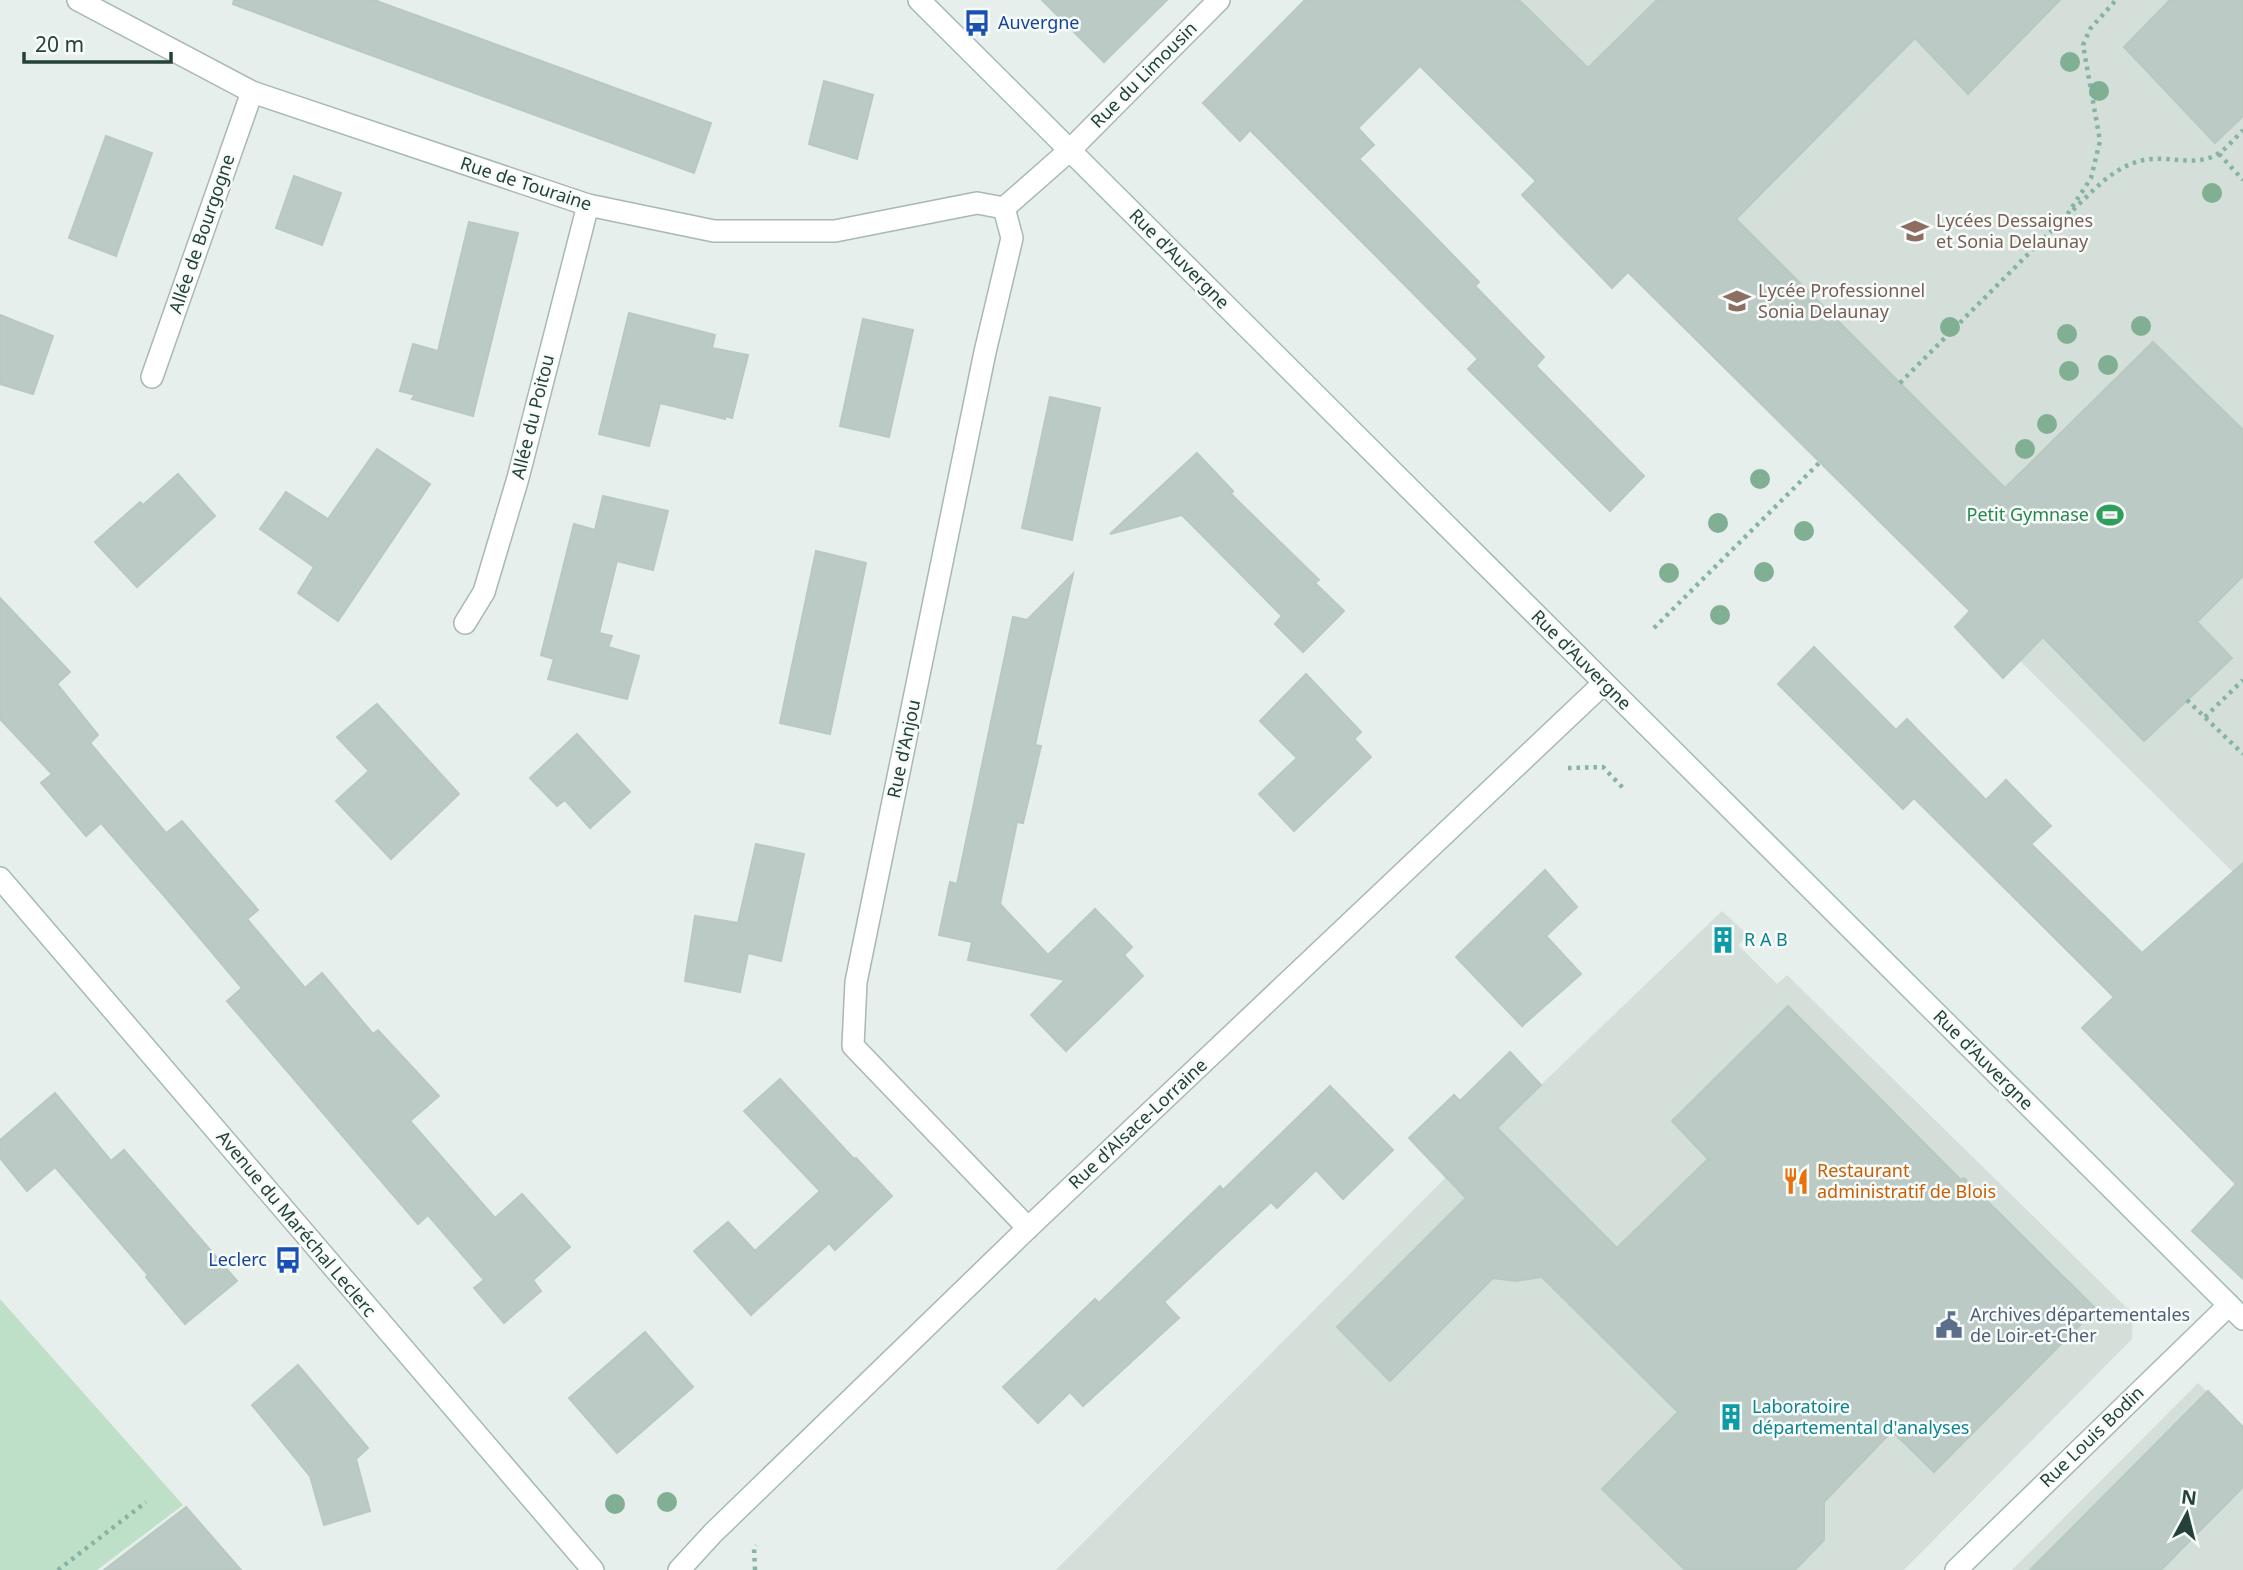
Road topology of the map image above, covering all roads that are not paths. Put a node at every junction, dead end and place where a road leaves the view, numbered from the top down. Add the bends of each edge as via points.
1 (78, 0) edge
2 (919, 0) edge
3 (1219, 0) edge
4 (252, 92) junction
5 (1070, 150) junction
6 (588, 205) junction
7 (1004, 208) junction
8 (152, 377) dead end
9 (465, 623) dead end
10 (1604, 683) junction
11 (0, 877) edge
12 (1028, 1228) junction
13 (2236, 1312) edge
14 (593, 1570) edge
15 (679, 1570) edge
16 (1956, 1570) edge

1 - 4 street, Rue de Touraine
2 - 5 street, Rue d'Auvergne
3 - 5 street, Rue du Limousin
4 - 6 street, Rue de Touraine
4 - 8 street, Allée de Bourgogne
5 - 7 street, Rue du Limousin
5 - 10 street, Rue d'Auvergne
6 - 7 street, Rue de Touraine via 714,231 835,231 978,203
6 - 9 street, Allée du Poitou via 518,478 484,592
7 - 12 street, Rue d'Anjou via 1012,238 856,982 853,1046
10 - 12 street, Rue d'Alsace-Lorraine
10 - 13 street, Rue d'Auvergne
11 - 14 street, Avenue du Maréchal Leclerc
12 - 15 street, Rue d'Alsace-Lorraine
13 - 16 street, Rue Louis Bodin

